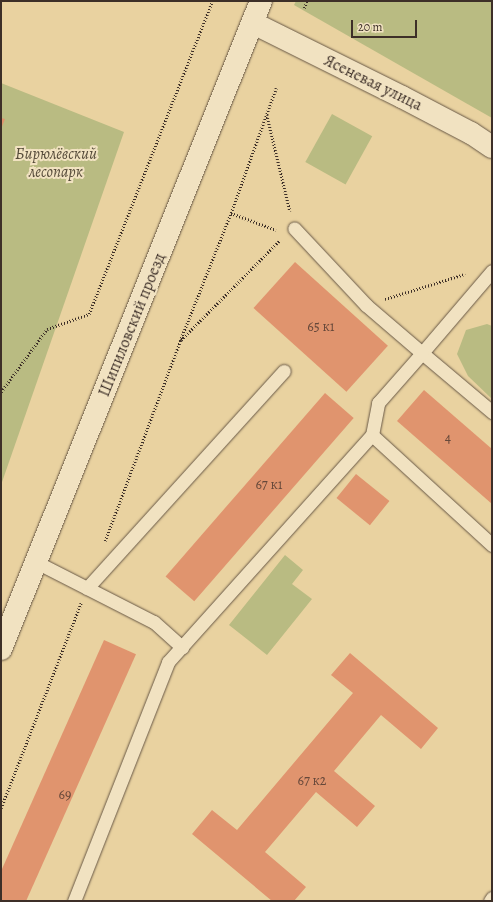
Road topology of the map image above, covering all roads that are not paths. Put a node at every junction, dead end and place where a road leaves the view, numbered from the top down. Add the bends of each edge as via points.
1 (261, 1) edge
2 (252, 23) junction
3 (492, 147) edge
4 (290, 231) road end
5 (492, 271) edge
6 (422, 353) junction
7 (284, 371) dead end
8 (492, 412) edge
9 (372, 435) junction
10 (492, 545) edge
11 (36, 562) junction
12 (87, 588) junction
13 (182, 647) junction
14 (1, 649) edge
15 (492, 898) edge
16 (74, 901) edge
17 (490, 901) edge

1 - 2 street, Шипиловский проезд
2 - 3 street, Ясеневая улица via 402,97 471,133
2 - 11 street, Шипиловский проезд
4 - 6 lane via 366,305
5 - 6 lane
6 - 8 lane
6 - 9 lane via 378,403
7 - 12 lane
9 - 10 lane
9 - 13 lane
11 - 12 lane
11 - 14 street, Шипиловский проезд
12 - 13 lane via 154,622
13 - 16 lane via 168,662
15 - 17 lane

